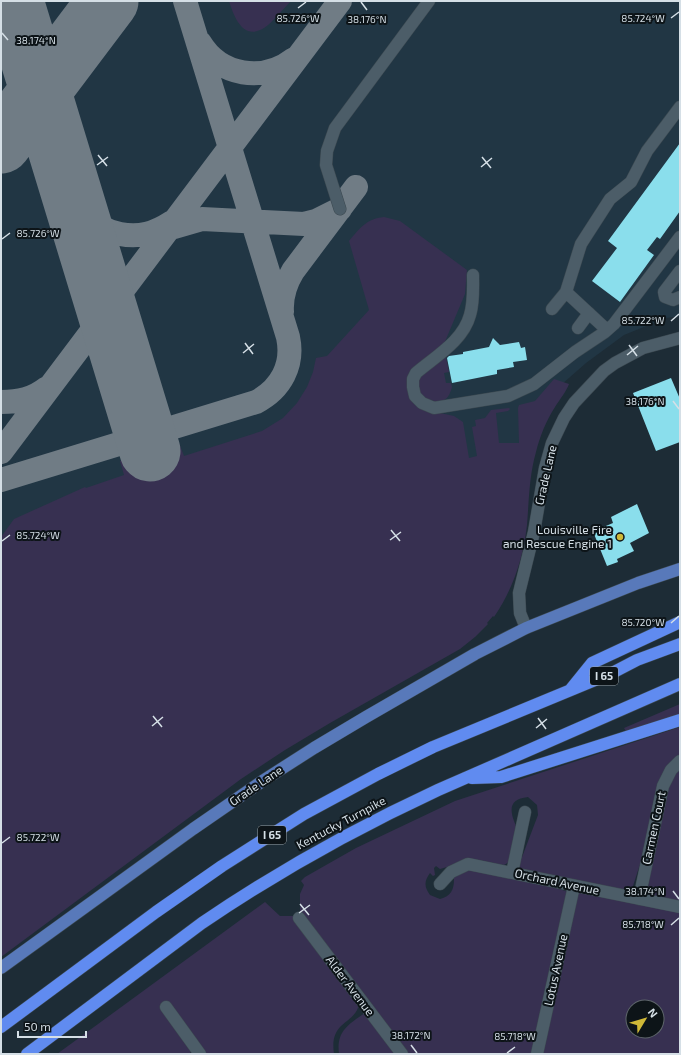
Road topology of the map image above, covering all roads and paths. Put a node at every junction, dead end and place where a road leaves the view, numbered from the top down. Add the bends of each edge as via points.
1 (429, 1) edge
2 (680, 107) edge
3 (340, 209) dead end
4 (680, 238) edge
5 (680, 272) edge
6 (473, 275) dead end
7 (566, 292) junction
8 (680, 297) edge
9 (552, 309) dead end
10 (589, 313) junction
11 (578, 328) dead end
12 (607, 330) junction
13 (680, 338) edge
14 (680, 569) edge
15 (680, 622) edge
16 (526, 628) junction
17 (680, 644) edge
18 (680, 684) edge
19 (570, 690) junction
20 (680, 720) edge
21 (680, 761) edge
22 (467, 778) junction
23 (525, 812) dead end
24 (512, 873) junction
25 (440, 884) dead end
26 (574, 886) junction
27 (639, 899) junction
28 (680, 907) edge
29 (299, 918) dead end
30 (1, 968) edge
31 (166, 1007) dead end
32 (1, 1026) edge
33 (27, 1054) edge
34 (199, 1054) edge
35 (402, 1054) edge
36 (537, 1054) edge

1 - 3 street via 334,128 326,165
2 - 7 street via 647,151 631,182 610,199 581,244
4 - 12 street
5 - 8 street via 664,292 665,297 673,300
6 - 12 street via 473,301 470,316 463,330 453,343 416,373 414,379 415,396 422,403 434,408 508,396 534,384
7 - 9 street
7 - 10 street
10 - 11 street
10 - 12 street
13 - 16 street, Grade Lane via 643,348 615,363 574,402 564,418 552,443 545,468 534,532 519,593 520,613
14 - 16 main road, Grade Lane via 630,586
15 - 19 highway via 592,663
16 - 30 main road, Grade Lane via 475,654 270,776
17 - 19 highway, I 65
18 - 22 highway, Kentucky Turnpike
19 - 32 highway, I 65 via 426,751 304,814 180,895
20 - 22 highway via 501,777
21 - 27 street, Carmen Court via 671,770 663,786
22 - 33 highway, Kentucky Turnpike via 363,826 222,909
23 - 24 street
24 - 25 street, Orchard Avenue via 468,864 451,872
24 - 26 street, Orchard Avenue
26 - 27 street, Orchard Avenue
26 - 36 street, Lotus Avenue
27 - 28 street, Orchard Avenue
29 - 35 street, Alder Avenue
31 - 34 street

